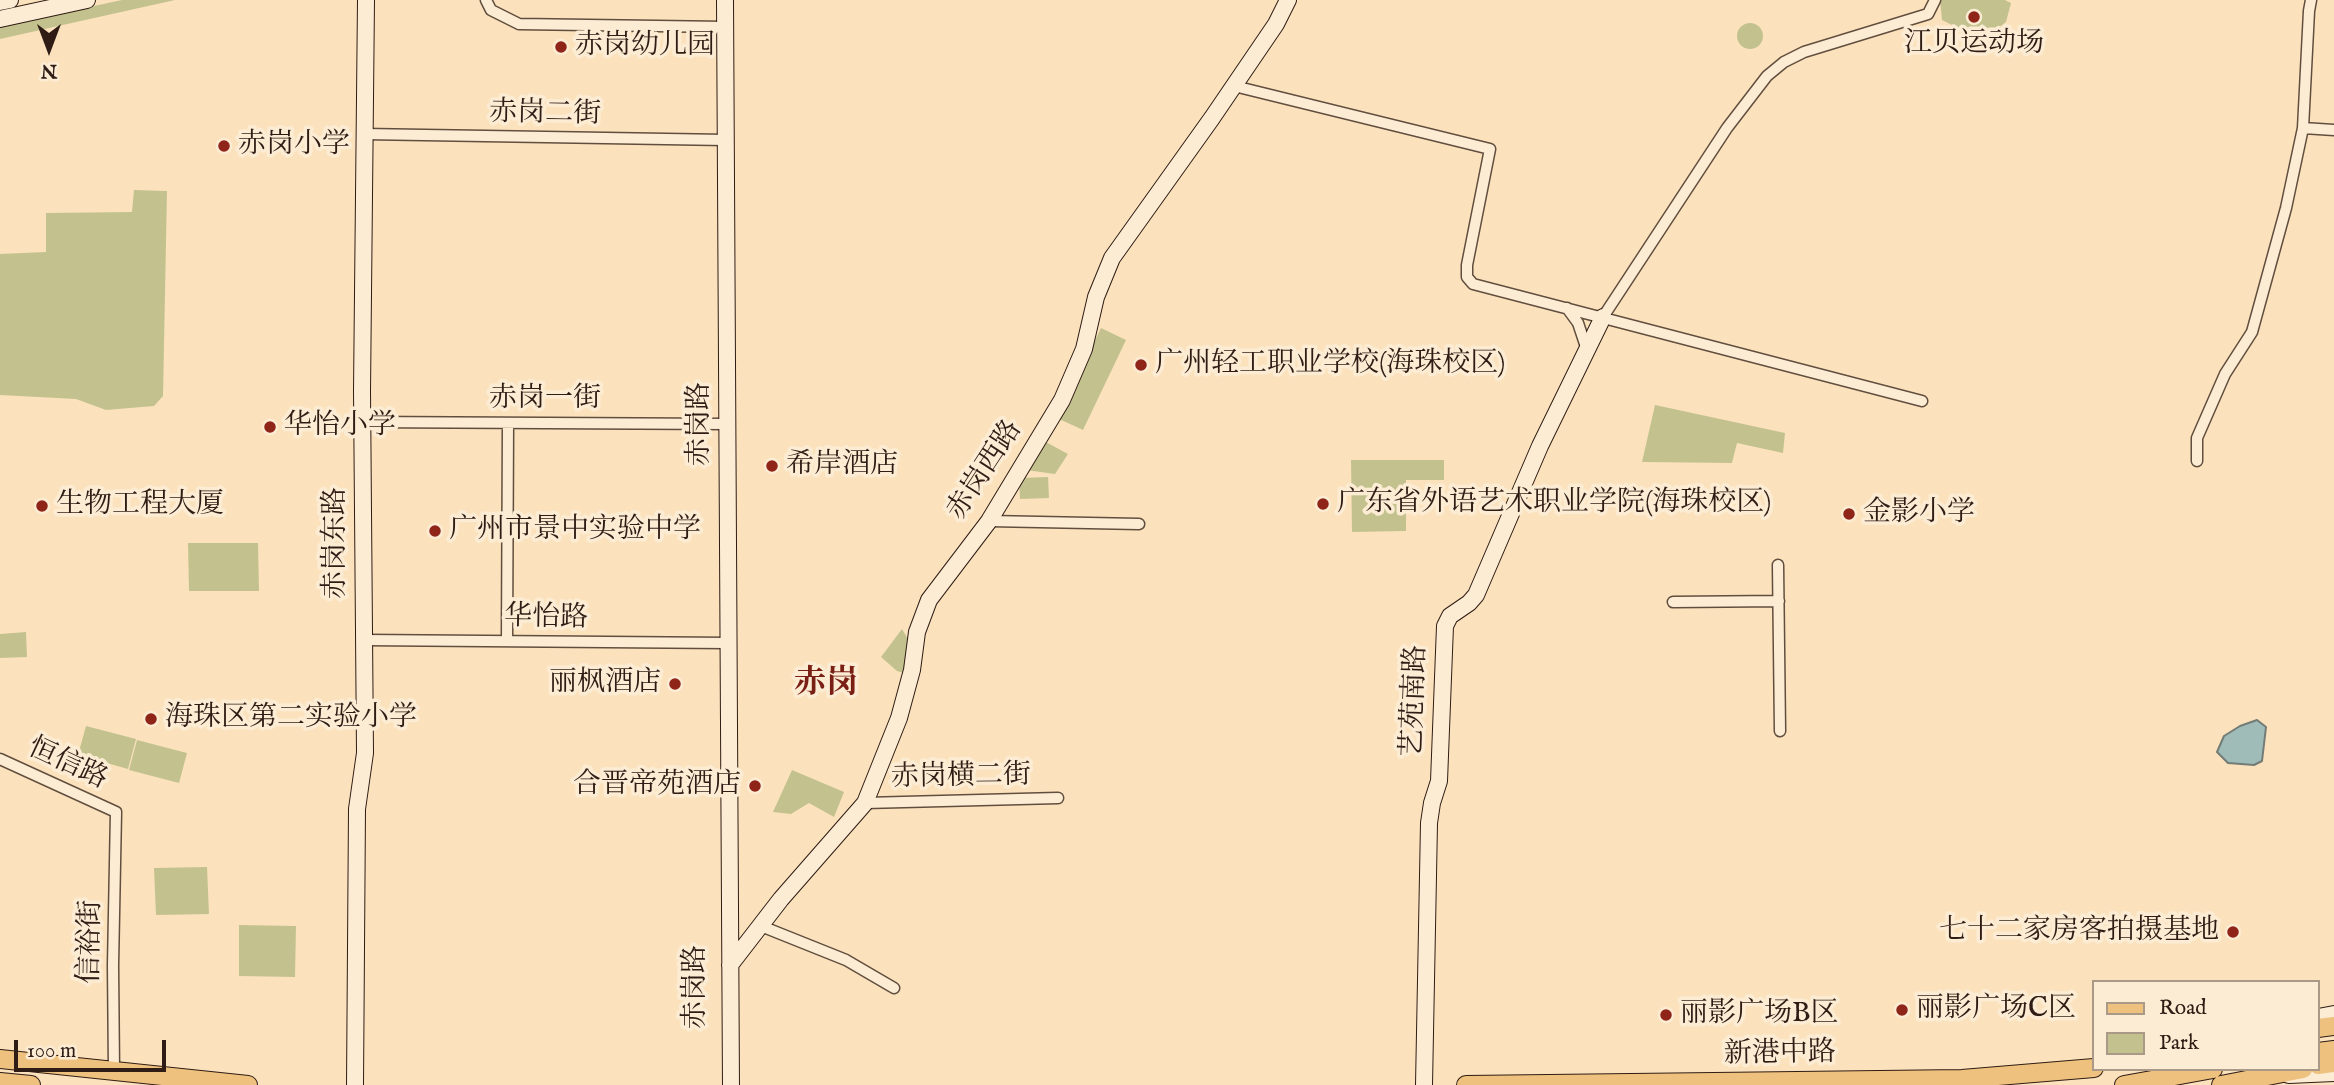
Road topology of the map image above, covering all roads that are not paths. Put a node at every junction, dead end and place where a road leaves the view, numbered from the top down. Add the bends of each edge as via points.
1 (10, 0) edge
2 (87, 0) edge
3 (366, 0) edge
4 (486, 0) edge
5 (725, 0) edge
6 (1288, 0) edge
7 (1935, 0) edge
8 (2311, 0) edge
9 (0, 2) edge
10 (0, 19) edge
11 (725, 27) junction
12 (1234, 86) junction
13 (2302, 128) junction
14 (2334, 130) edge
15 (364, 134) junction
16 (726, 140) junction
17 (1567, 308) junction
18 (1604, 317) junction
19 (1587, 350) junction
20 (1922, 401) dead end
21 (363, 422) junction
22 (508, 423) junction
23 (728, 424) junction
24 (2197, 461) dead end
25 (989, 521) junction
26 (1139, 524) dead end
27 (1778, 565) dead end
28 (1779, 601) junction
29 (1673, 602) dead end
30 (364, 640) junction
31 (507, 641) junction
32 (728, 643) junction
33 (1780, 731) dead end
34 (0, 759) edge
35 (1058, 798) dead end
36 (866, 803) junction
37 (116, 812) joint
38 (729, 849) junction
39 (761, 926) junction
40 (730, 965) junction
41 (894, 988) dead end
42 (0, 1059) edge
43 (2092, 1068) edge
44 (2202, 1071) edge
45 (2295, 1071) edge
46 (114, 1072) junction
47 (2334, 1073) edge
48 (2276, 1076) junction
49 (0, 1082) edge
50 (31, 1085) edge
51 (248, 1085) edge
52 (355, 1085) edge
53 (723, 1085) edge
54 (731, 1085) edge
55 (1423, 1085) edge
56 (1466, 1085) edge
57 (2124, 1085) edge
58 (2221, 1085) edge

1 - 9 street
2 - 10 street
3 - 15 street, 赤岗东路
4 - 11 street via 491,10 519,24
5 - 11 street, 赤岗路
6 - 12 street, 赤岗西路
7 - 18 street via 1923,16 1793,57 1767,76 1733,119
8 - 13 street
11 - 16 street, 赤岗路
12 - 17 street via 1490,149 1467,277 1473,284
12 - 25 street, 赤岗西路 via 1112,258 1096,297 1084,349 1062,400
13 - 14 street
13 - 24 street via 2286,208 2252,332 2225,374 2197,439
15 - 16 street, 赤岗二街
15 - 21 street, 赤岗东路
16 - 23 street, 赤岗路
17 - 18 street
17 - 19 street
18 - 19 street, 艺苑南路
18 - 20 street
19 - 55 street, 艺苑南路 via 1476,594 1445,626 1439,781 1429,823
21 - 22 street, 赤岗一街
21 - 30 street, 赤岗东路
22 - 23 street, 赤岗一街
22 - 31 street
23 - 32 street, 赤岗路
25 - 26 street
25 - 36 street, 赤岗西路 via 922,614 899,718
27 - 28 street
28 - 29 street
28 - 33 street
30 - 31 street, 华怡路
30 - 52 street, 赤岗东路 via 365,753 357,808
31 - 32 street, 华怡路
32 - 38 street, 赤岗路
34 - 37 street, 恒信路
35 - 36 street, 赤岗横二街
36 - 39 street, 赤岗西路
37 - 46 street, 信裕街
38 - 40 street, 赤岗路
38 - 53 street, 赤岗路 via 724,893
39 - 40 street, 赤岗西路
39 - 41 street via 846,960
40 - 54 street, 赤岗路
42 - 46 main road
43 - 56 main road, 新港中路 via 1951,1079
44 - 57 main road
45 - 48 main road
46 - 51 main road
47 - 48 street
48 - 58 main road
49 - 50 main road

